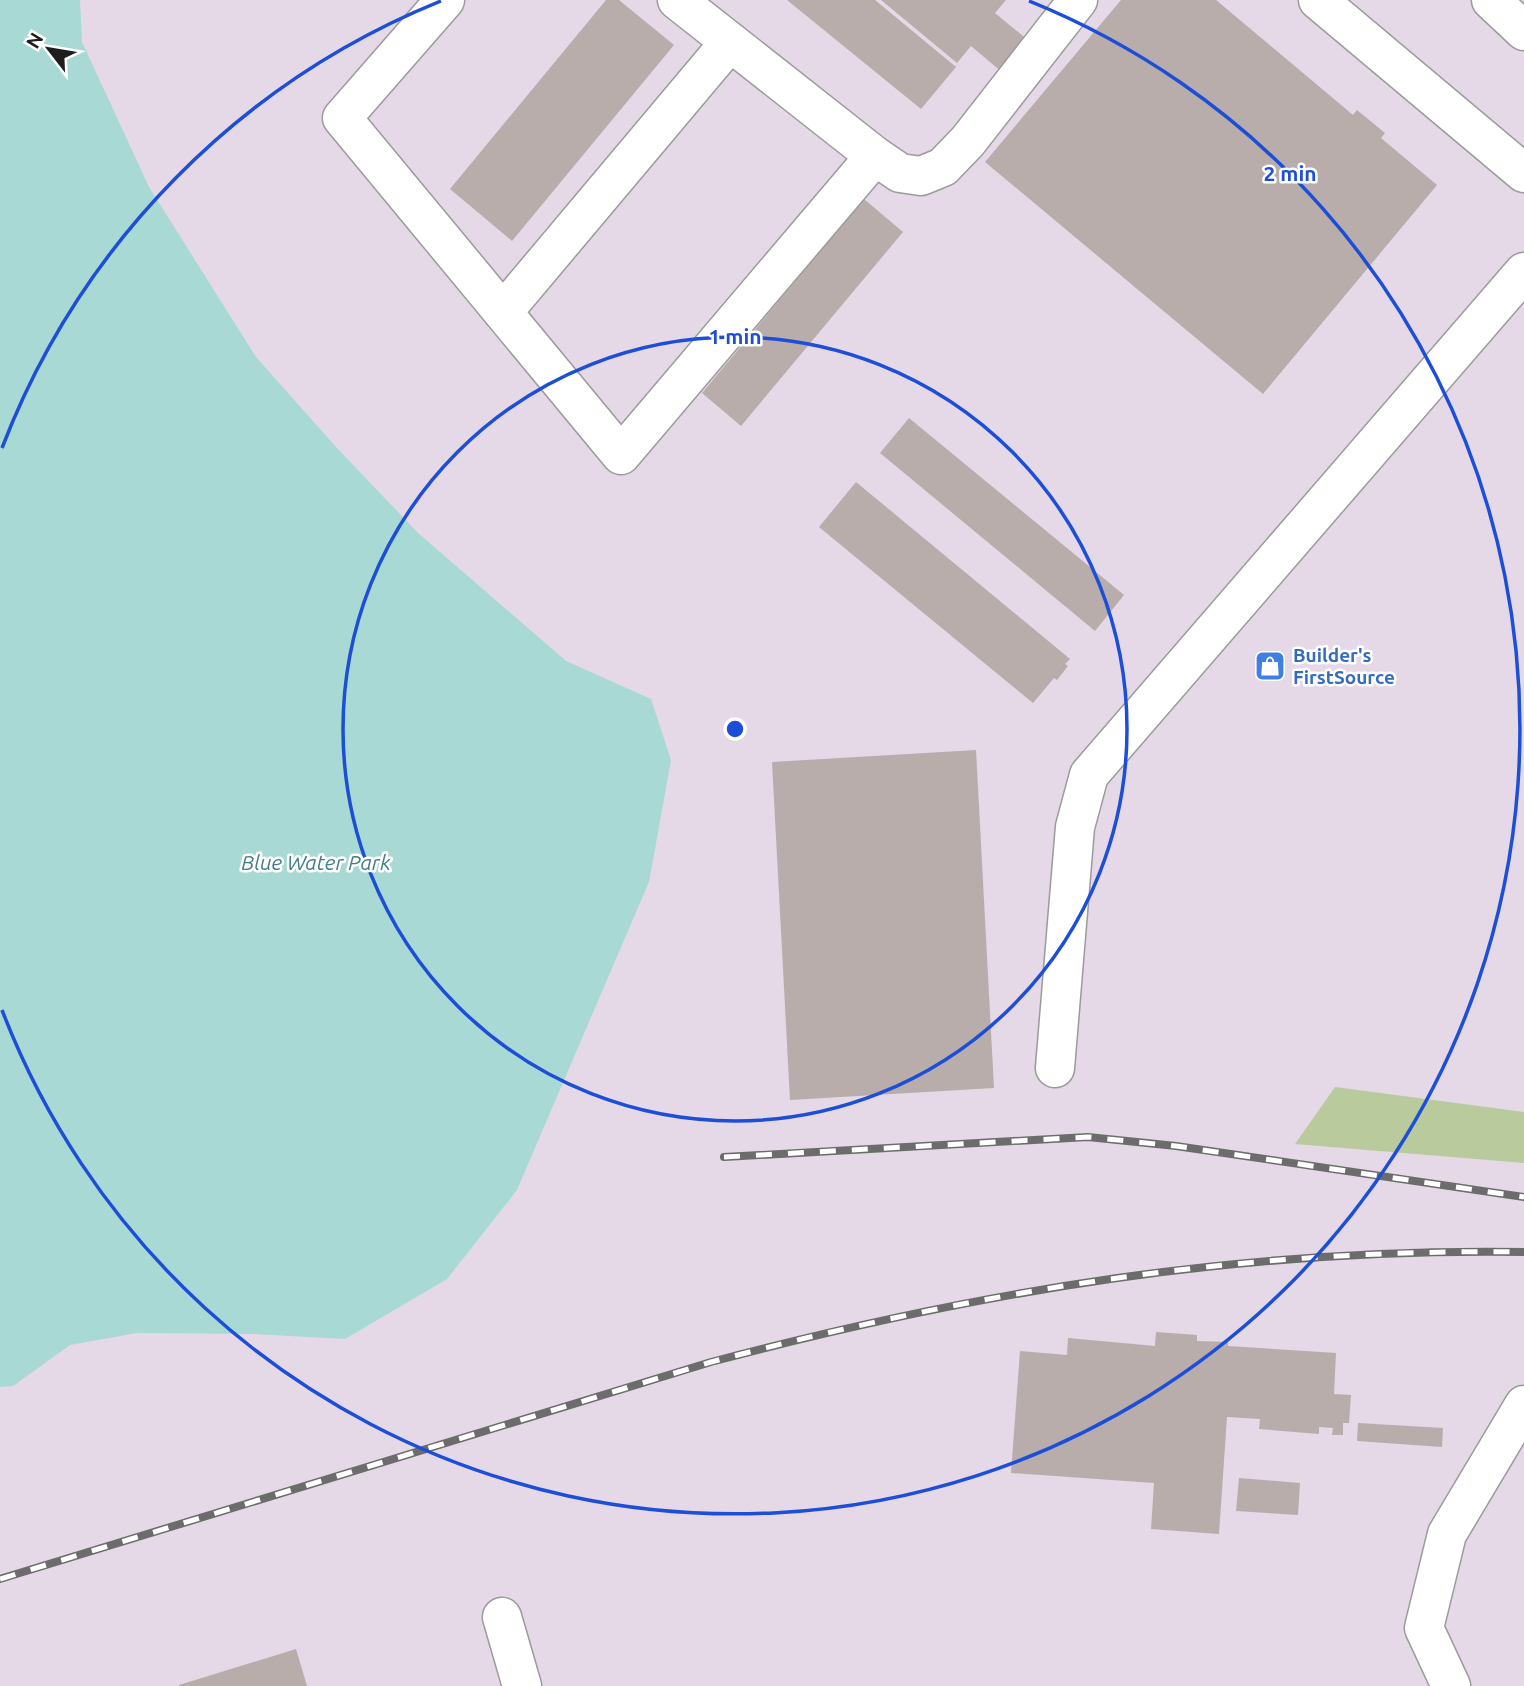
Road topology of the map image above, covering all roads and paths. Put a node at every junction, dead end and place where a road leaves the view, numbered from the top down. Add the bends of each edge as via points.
1 (445, 0) edge
2 (677, 0) edge
3 (1077, 0) edge
4 (1318, 0) edge
5 (1491, 0) edge
6 (1524, 32) edge
7 (730, 42) junction
8 (875, 156) junction
9 (1524, 173) edge
10 (1524, 272) edge
11 (503, 312) junction
12 (1055, 1068) dead end
13 (1524, 1405) edge
14 (502, 1617) dead end
15 (522, 1686) edge
16 (1451, 1686) edge

1 - 11 street via 342,118
2 - 7 street
3 - 8 street via 943,167 921,176 900,173
4 - 9 street
5 - 6 street
7 - 8 street
7 - 11 street
8 - 11 street via 621,455
10 - 12 street via 1090,775 1074,827
13 - 16 street via 1447,1534 1424,1628
14 - 15 street

